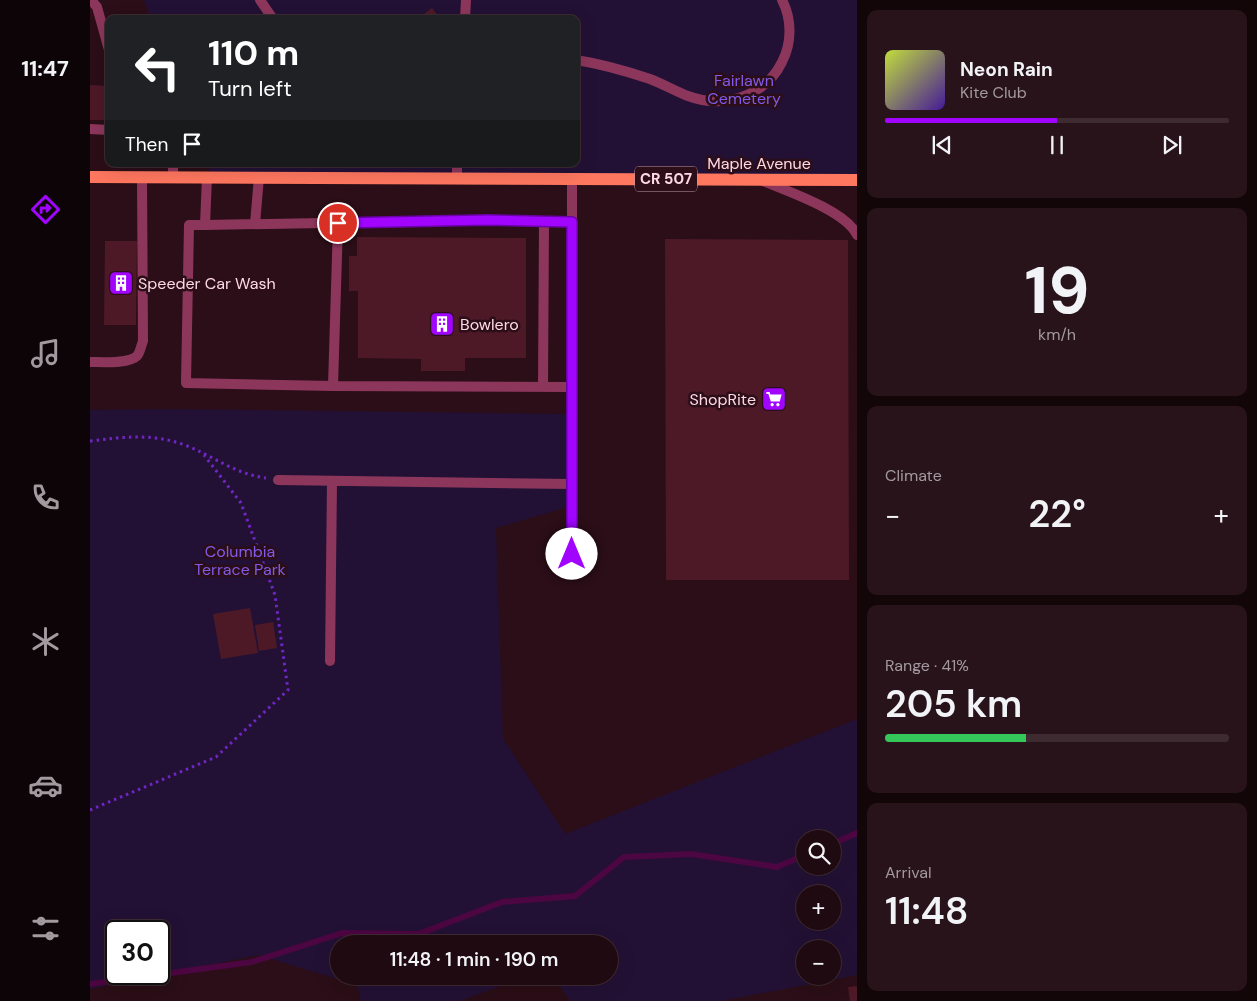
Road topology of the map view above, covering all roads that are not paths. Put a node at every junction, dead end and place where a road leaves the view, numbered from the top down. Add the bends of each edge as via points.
1 (91, 0) edge
2 (260, 0) edge
3 (466, 0) edge
4 (782, 0) edge
5 (270, 15) edge
6 (465, 15) edge
7 (105, 36) edge
8 (580, 61) edge
9 (90, 129) edge
10 (105, 130) edge
11 (173, 167) edge
12 (458, 167) edge
13 (90, 177) edge
14 (142, 177) junction
15 (173, 177) junction
16 (207, 177) junction
17 (259, 178) junction
18 (457, 178) junction
19 (572, 178) junction
20 (760, 179) junction
21 (857, 180) edge
22 (544, 222) junction
23 (572, 222) junction
24 (338, 223) junction
25 (255, 224) junction
26 (205, 225) junction
27 (857, 235) edge
28 (90, 362) edge
29 (333, 386) junction
30 (543, 387) junction
31 (572, 387) junction
32 (278, 480) road end
33 (332, 481) junction
34 (572, 484) junction
35 (572, 554) dead end
36 (330, 660) dead end

1 - 7 street via 97,7
2 - 5 street
3 - 6 street
4 - 8 street via 790,29 787,53 777,72 763,87 729,101 708,101 688,96 656,81
9 - 10 street
11 - 15 street
12 - 18 street
13 - 14 main road, Maple Avenue / CR 507
14 - 15 main road, Maple Avenue / CR 507
14 - 28 street via 142,341 138,355 132,360
15 - 16 main road, Maple Avenue / CR 507
16 - 17 main road, Maple Avenue / CR 507
16 - 26 street
17 - 18 main road, Maple Avenue / CR 507
17 - 25 street
18 - 19 main road, Maple Avenue / CR 507
19 - 20 main road, Maple Avenue / CR 507
19 - 23 street
20 - 21 main road, Maple Avenue / CR 507
20 - 27 street via 839,216
22 - 23 street
22 - 24 street
22 - 30 street
23 - 31 street
24 - 25 street
24 - 29 street
25 - 26 street
26 - 29 street via 189,224 186,383
29 - 30 street
30 - 31 street
31 - 34 street
32 - 33 street
33 - 34 street
33 - 36 street
34 - 35 street

